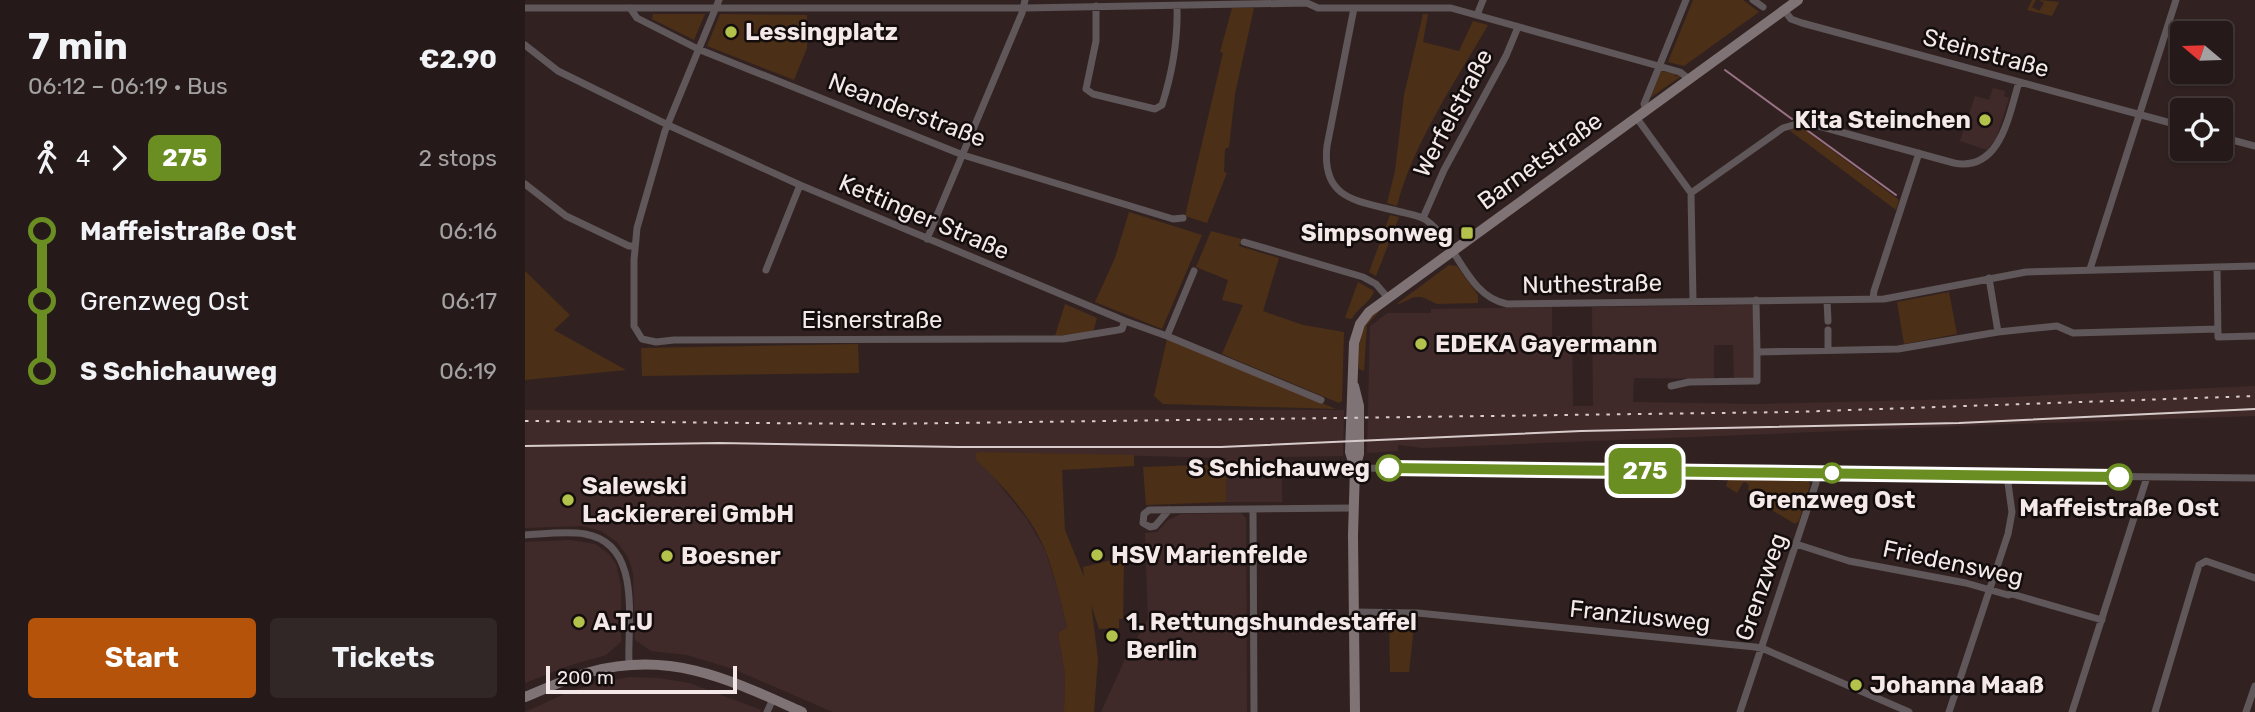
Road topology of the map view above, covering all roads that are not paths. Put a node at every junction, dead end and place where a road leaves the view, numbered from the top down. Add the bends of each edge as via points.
1 (1483, 0) edge
2 (1686, 0) edge
3 (1753, 0) edge
4 (1798, 0) edge
5 (2176, 0) edge
6 (1307, 1) edge
7 (717, 4) edge
8 (1024, 4) edge
9 (1096, 6) junction
10 (1177, 6) junction
11 (525, 8) edge
12 (630, 8) junction
13 (1354, 8) junction
14 (1763, 8) dead end
15 (1784, 10) junction
16 (1477, 15) junction
17 (1518, 27) junction
18 (525, 45) edge
19 (698, 49) junction
20 (1659, 66) junction
21 (1689, 79) junction
22 (2019, 82) junction
23 (1646, 110) junction
24 (2139, 114) junction
25 (1636, 117) junction
26 (2170, 123) edge
27 (668, 125) junction
28 (2233, 140) edge
29 (2255, 146) edge
30 (1919, 153) junction
31 (963, 155) junction
32 (525, 184) edge
33 (800, 185) junction
34 (1691, 193) junction
35 (1183, 218) dead end
36 (1423, 218) junction
37 (927, 239) junction
38 (1244, 242) dead end
39 (634, 246) junction
40 (1452, 251) junction
41 (2217, 267) junction
42 (2255, 267) edge
43 (2090, 269) junction
44 (766, 270) dead end
45 (1194, 271) dead end
46 (1989, 278) junction
47 (1388, 298) junction
48 (1873, 299) junction
49 (1756, 300) junction
50 (1827, 300) junction
51 (1693, 302) junction
52 (1125, 321) junction
53 (1828, 321) dead end
54 (2218, 329) junction
55 (1828, 330) dead end
56 (1999, 332) junction
57 (1167, 336) junction
58 (2255, 336) edge
59 (1828, 350) junction
60 (1757, 352) junction
61 (1671, 386) dead end
62 (1321, 400) dead end
63 (1355, 468) junction
64 (1816, 473) junction
65 (2007, 475) junction
66 (2147, 477) junction
67 (2255, 478) edge
68 (1354, 508) junction
69 (1253, 509) junction
70 (1169, 510) dead end
71 (525, 535) edge
72 (1796, 544) junction
73 (2255, 578) edge
74 (1990, 590) junction
75 (1354, 612) junction
76 (2102, 621) junction
77 (1761, 648) junction
78 (629, 664) junction
79 (2255, 686) edge
80 (525, 697) edge
81 (772, 699) junction
82 (767, 712) edge
83 (802, 712) edge
84 (1254, 712) edge
85 (1355, 712) edge
86 (1740, 712) edge
87 (1909, 712) edge
88 (1949, 712) edge
89 (2071, 712) edge
90 (2155, 712) edge
91 (2246, 712) edge

1 - 16 street
2 - 20 street
3 - 14 street
4 - 15 street, Barnetstraße
5 - 24 street
6 - 10 street
6 - 13 street via 1318,8
7 - 8 street
7 - 12 street
7 - 19 street
8 - 9 street
8 - 31 street
9 - 10 street
9 - 10 street via 1096,41 1086,89 1155,109 1162,105 1169,77
11 - 12 street
12 - 19 street, Neanderstraße via 637,18
13 - 16 street via 1451,8
13 - 36 street via 1327,146 1329,178 1349,198
15 - 21 street, Barnetstraße
15 - 22 street, Steinstraße via 1802,23
16 - 17 street
17 - 20 street
17 - 36 street, Werfelstraße
18 - 27 street, Kettinger Straße via 558,71
19 - 27 street
19 - 31 street, Neanderstraße
20 - 21 street
20 - 23 street via 1644,104
21 - 23 street, Barnetstraße
22 - 24 street, Steinstraße
22 - 30 street via 1999,142 1985,158 1960,164
23 - 25 street, Barnetstraße
24 - 26 street, Steinstraße
24 - 43 street
25 - 34 street
25 - 40 street, Barnetstraße
27 - 33 street, Kettinger Straße
27 - 39 street via 646,190
28 - 29 street
30 - 34 street via 1800,123 1771,136
30 - 48 street
31 - 35 street, Neanderstraße via 1173,219
31 - 37 street
32 - 39 street via 566,216
33 - 37 street, Kettinger Straße
33 - 44 street
34 - 51 street
36 - 40 street
37 - 52 street, Kettinger Straße
38 - 47 street via 1363,277
39 - 52 street, Eisnerstraße via 633,326 642,339 656,342 1063,339 1118,330
40 - 47 street, Barnetstraße
40 - 51 street, Nuthestraße via 1486,296 1503,303
41 - 42 street, Nuthestraße
41 - 43 street, Nuthestraße
41 - 54 street
43 - 46 street, Nuthestraße
45 - 57 street
46 - 48 street, Nuthestraße
46 - 56 street
47 - 63 street, Barnetstraße via 1369,312 1354,343 1359,406
48 - 50 street, Nuthestraße
49 - 50 street, Nuthestraße
49 - 51 street, Nuthestraße
49 - 60 street
50 - 53 street
52 - 57 street, Kettinger Straße
54 - 56 street via 2073,332 2057,326
54 - 58 street via 2218,337
55 - 59 street
56 - 59 street via 1898,349
57 - 62 street, Kettinger Straße
59 - 60 street
60 - 61 street via 1757,381
63 - 64 street
63 - 68 street, Barnetstraße
64 - 65 street
64 - 72 street, Grenzweg
65 - 66 street
65 - 74 street via 2012,512
66 - 67 street
66 - 76 street
68 - 69 street
68 - 75 street, Barnetstraße
69 - 70 street
69 - 84 street
71 - 78 street via 587,534 605,542 620,557 628,593
72 - 74 street, Friedensweg via 1849,561
72 - 77 street, Grenzweg
73 - 90 street via 2206,561 2199,565
74 - 76 street, Friedensweg
74 - 88 street
75 - 77 street, Franziusweg via 1418,612
75 - 85 street, Barnetstraße
76 - 89 street
77 - 86 street, Grenzweg
77 - 87 street, Franziusweg
78 - 80 street via 574,677
78 - 81 street via 686,667
79 - 91 street
81 - 82 street
81 - 83 street

